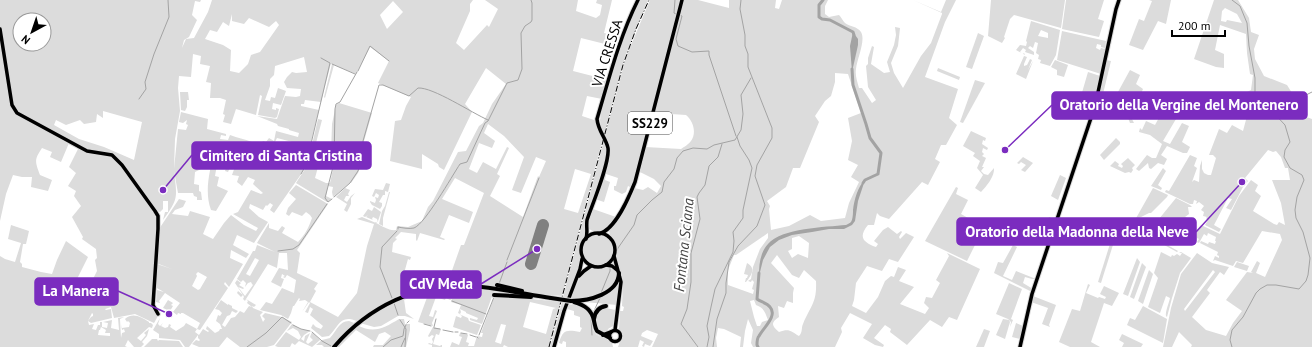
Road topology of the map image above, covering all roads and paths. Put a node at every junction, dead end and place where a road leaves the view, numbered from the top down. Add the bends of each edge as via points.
1 (638, 0) edge
2 (682, 0) edge
3 (1119, 0) edge
4 (0, 29) edge
5 (586, 223) junction
6 (610, 226) junction
7 (597, 234) junction
8 (586, 239) junction
9 (611, 240) junction
10 (614, 255) junction
11 (582, 258) junction
12 (606, 265) junction
13 (591, 266) junction
14 (619, 272) junction
15 (576, 280) junction
16 (497, 285) dead end
17 (494, 295) dead end
18 (541, 296) junction
19 (572, 301) junction
20 (606, 306) dead end
21 (158, 314) dead end
22 (592, 316) junction
23 (613, 331) junction
24 (603, 335) junction
25 (610, 338) junction
26 (334, 347) edge
27 (554, 347) edge
28 (1020, 347) edge

1 - 5 main road, VIA CRESSA via 618,47 599,114 600,128 609,148 609,156
2 - 6 main road, SS229 via 635,182
3 - 28 main road via 1095,106 1032,294
4 - 21 main road via 12,105 17,114 87,150 112,155 158,216 153,306
5 - 7 main road via 589,231
5 - 8 main road
6 - 7 main road, SS229
6 - 9 main road via 608,233
7 - 8 main road, SS229
7 - 9 main road
8 - 11 main road via 581,248
9 - 10 main road
10 - 12 main road
10 - 14 main road
11 - 13 main road
11 - 15 main road
12 - 13 main road
12 - 14 main road via 615,267
13 - 15 main road
14 - 19 highway via 617,282 601,295
14 - 23 main road via 621,282
15 - 27 main road
16 - 18 highway
17 - 18 highway via 534,298
18 - 19 highway, bridge
18 - 26 highway via 471,286 444,286 407,294 378,308 343,336
19 - 22 highway via 584,305
20 - 22 highway
22 - 24 highway via 595,328
23 - 24 highway
23 - 25 main road
23 - 25 main road via 620,333 620,339 615,342
24 - 25 highway

